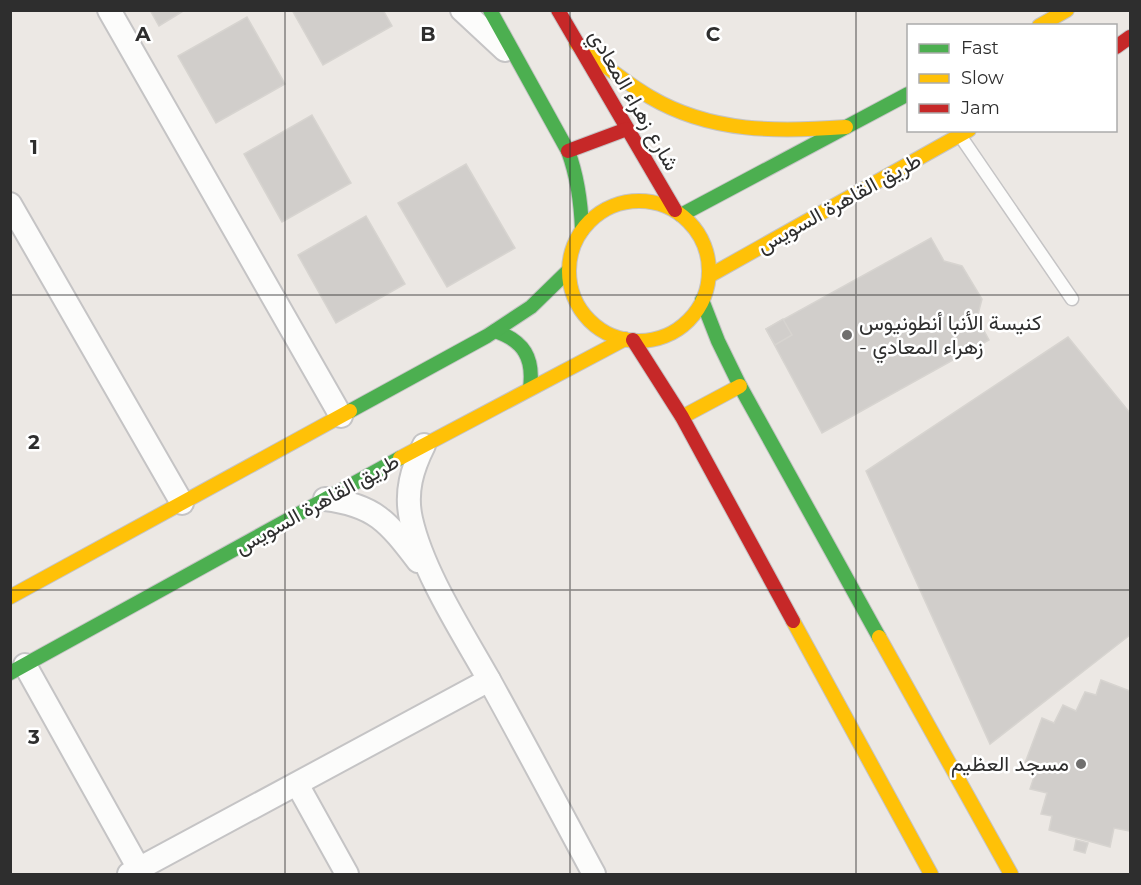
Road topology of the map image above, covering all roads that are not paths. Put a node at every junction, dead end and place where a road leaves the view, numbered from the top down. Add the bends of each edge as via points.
1 (109, 10) edge
2 (462, 10) edge
3 (490, 10) edge
4 (558, 10) edge
5 (1067, 10) edge
6 (1042, 24) edge
7 (571, 29) edge
8 (1131, 38) edge
9 (1117, 46) edge
10 (518, 61) junction
11 (907, 95) edge
12 (846, 127) junction
13 (627, 129) junction
14 (964, 133) edge
15 (568, 151) junction
16 (10, 204) edge
17 (678, 212) junction
18 (582, 230) junction
19 (568, 270) junction
20 (709, 276) junction
21 (1072, 299) dead end
22 (702, 300) junction
23 (495, 331) junction
24 (629, 340) junction
25 (740, 386) junction
26 (530, 388) junction
27 (341, 416) junction
28 (682, 417) junction
29 (424, 445) junction
30 (325, 499) junction
31 (182, 503) junction
32 (436, 586) junction
33 (10, 597) edge
34 (18, 669) edge
35 (489, 680) junction
36 (297, 784) junction
37 (134, 872) edge
38 (347, 874) edge
39 (594, 874) edge
40 (931, 874) edge
41 (1011, 874) edge

1 - 27 street
2 - 10 street
3 - 10 main road
4 - 7 main road, شارع زهراء المعادي
5 - 6 main road
7 - 12 main road via 651,98 683,114 754,131
7 - 13 main road, شارع زهراء المعادي
8 - 9 main road
10 - 15 main road
11 - 12 main road
12 - 17 main road
13 - 15 main road
13 - 17 main road, شارع زهراء المعادي
14 - 20 main road, طريق القاهرة السويس
14 - 21 lane
15 - 18 main road via 577,176
16 - 31 street
17 - 18 main road via 656,202 635,201 615,205
17 - 20 main road via 703,242
18 - 19 main road via 572,249
19 - 23 main road via 531,307
19 - 24 main road via 571,290 591,322 607,333
20 - 22 main road
22 - 24 main road via 691,317 674,331 654,339
22 - 25 main road
23 - 26 main road via 513,338 526,351 532,369
23 - 27 main road
24 - 26 main road, طريق القاهرة السويس
24 - 28 main road
25 - 28 main road
25 - 41 main road
26 - 29 main road, طريق القاهرة السويس
27 - 31 main road
28 - 40 main road
29 - 30 main road, طريق القاهرة السويس
29 - 32 street via 413,467 408,501 416,535
30 - 32 street via 362,506 386,521
30 - 34 main road, طريق القاهرة السويس
31 - 33 main road
32 - 35 street
34 - 37 street
35 - 36 street
35 - 39 street
36 - 37 street
36 - 38 street

